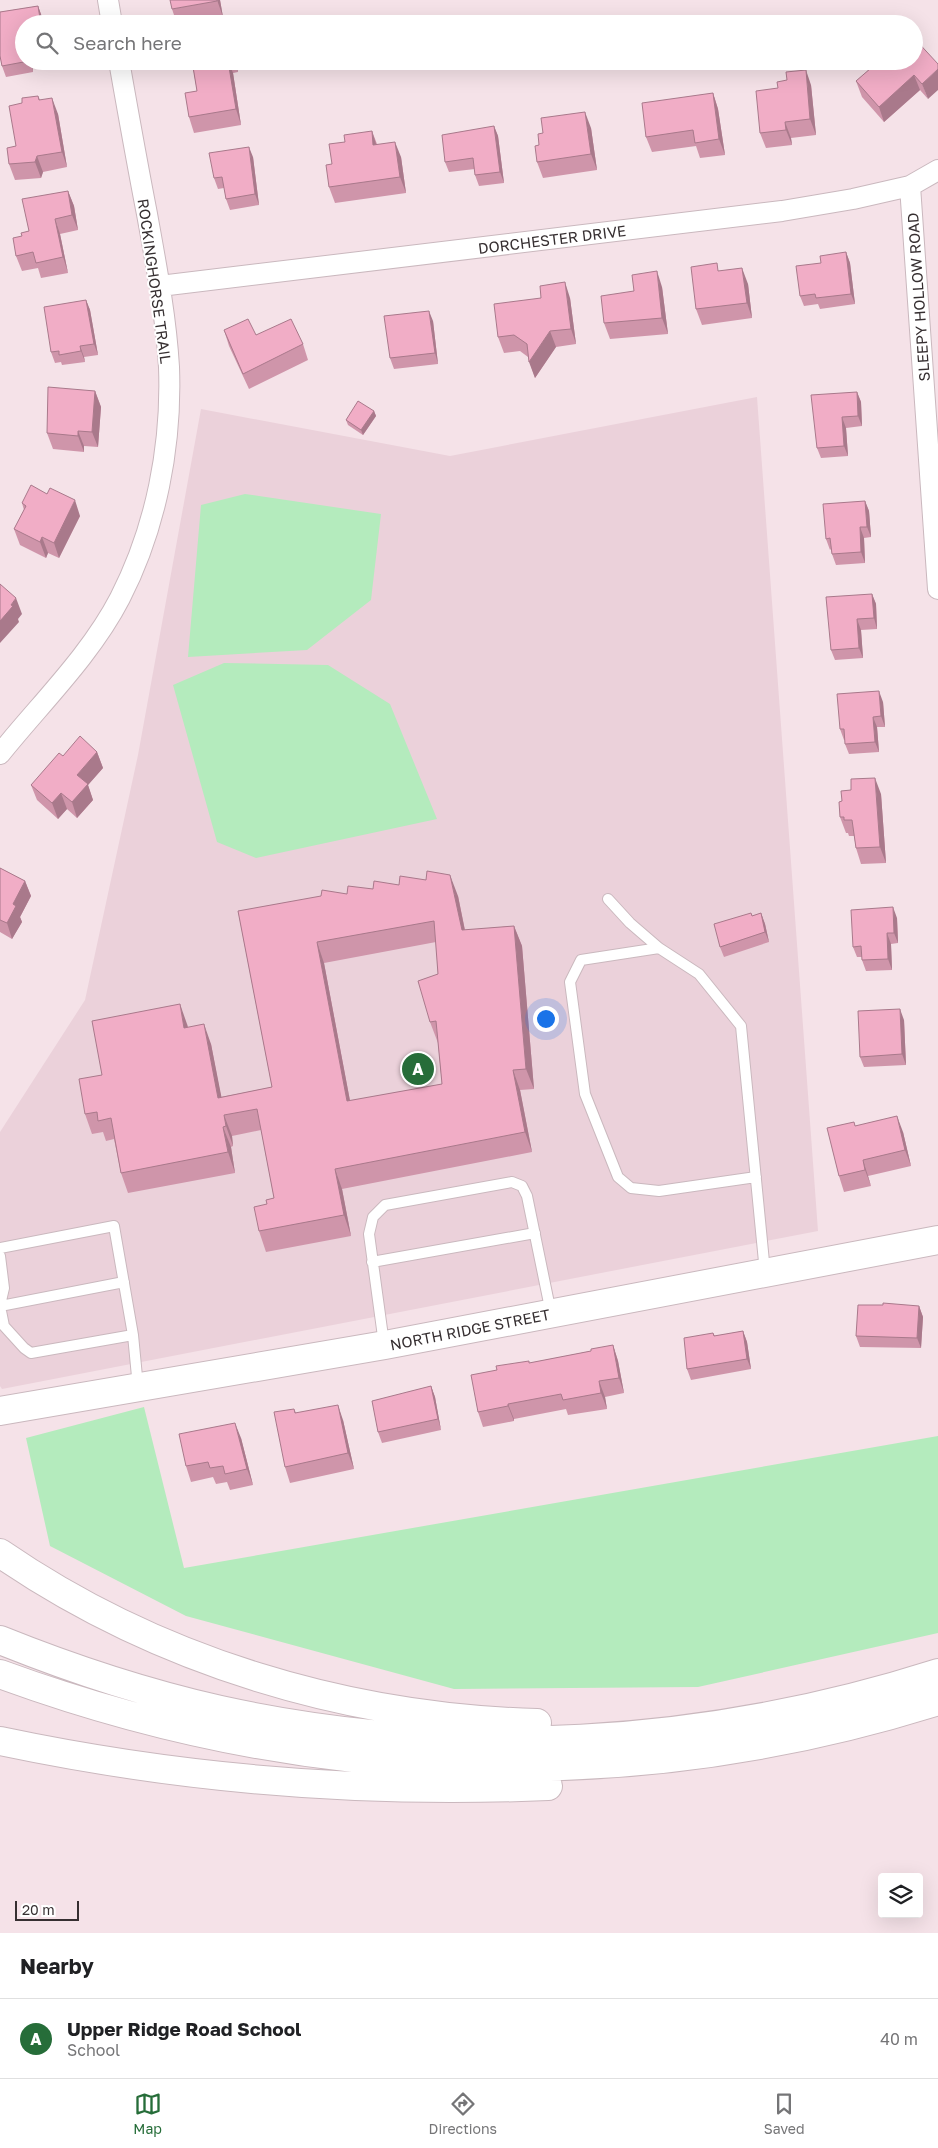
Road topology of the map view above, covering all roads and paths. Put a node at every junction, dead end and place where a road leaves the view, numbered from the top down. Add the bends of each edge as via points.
1 (108, 0) edge
2 (110, 15) edge
3 (121, 70) edge
4 (938, 170) edge
5 (910, 186) junction
6 (160, 286) junction
7 (938, 589) edge
8 (0, 754) edge
9 (608, 899) dead end
10 (659, 948) junction
11 (756, 1177) junction
12 (535, 1233) junction
13 (938, 1240) edge
14 (0, 1248) edge
15 (0, 1256) edge
16 (372, 1262) junction
17 (765, 1273) junction
18 (124, 1282) junction
19 (0, 1306) edge
20 (551, 1314) junction
21 (133, 1335) junction
22 (385, 1345) junction
23 (138, 1387) junction
24 (0, 1411) edge
25 (0, 1553) edge
26 (0, 1640) edge
27 (938, 1673) edge
28 (0, 1674) edge
29 (938, 1701) edge
30 (791, 1712) junction
31 (793, 1740) junction
32 (0, 1741) edge

1 - 2 street
3 - 6 street, ROCKINGHORSE TRAIL
4 - 5 street, DORCHESTER DRIVE
5 - 6 street, DORCHESTER DRIVE via 782,211
5 - 7 street, SLEEPY HOLLOW ROAD
6 - 8 street, ROCKINGHORSE TRAIL via 169,367 168,425 159,487 144,546 119,599 88,647
9 - 10 lane
10 - 11 lane via 699,974 741,1026
10 - 11 lane via 581,960 570,982 584,1094 618,1177 631,1188 658,1190
11 - 17 lane
12 - 16 lane
12 - 16 lane via 527,1196 522,1186 512,1182 385,1205 373,1217 369,1234
12 - 20 lane
13 - 17 main road, NORTH RIDGE STREET
14 - 18 lane via 114,1226
15 - 19 lane via 4,1288
16 - 22 lane
17 - 20 main road, NORTH RIDGE STREET
18 - 19 lane
18 - 21 lane
19 - 21 lane via 4,1326 31,1353
20 - 22 main road, NORTH RIDGE STREET
21 - 23 lane
22 - 23 main road, NORTH RIDGE STREET
23 - 24 main road, NORTH RIDGE STREET
25 - 30 main road via 96,1610 168,1644 272,1682 359,1703 456,1718 537,1723
26 - 30 main road via 70,1667 179,1700 255,1717 370,1734 447,1740 561,1740 716,1726
27 - 30 main road
28 - 31 main road via 105,1709 218,1738 331,1756 408,1764 486,1768 601,1765 678,1758
29 - 31 main road
31 - 32 main road via 698,1768 662,1775 584,1783 468,1788 334,1785 192,1773

